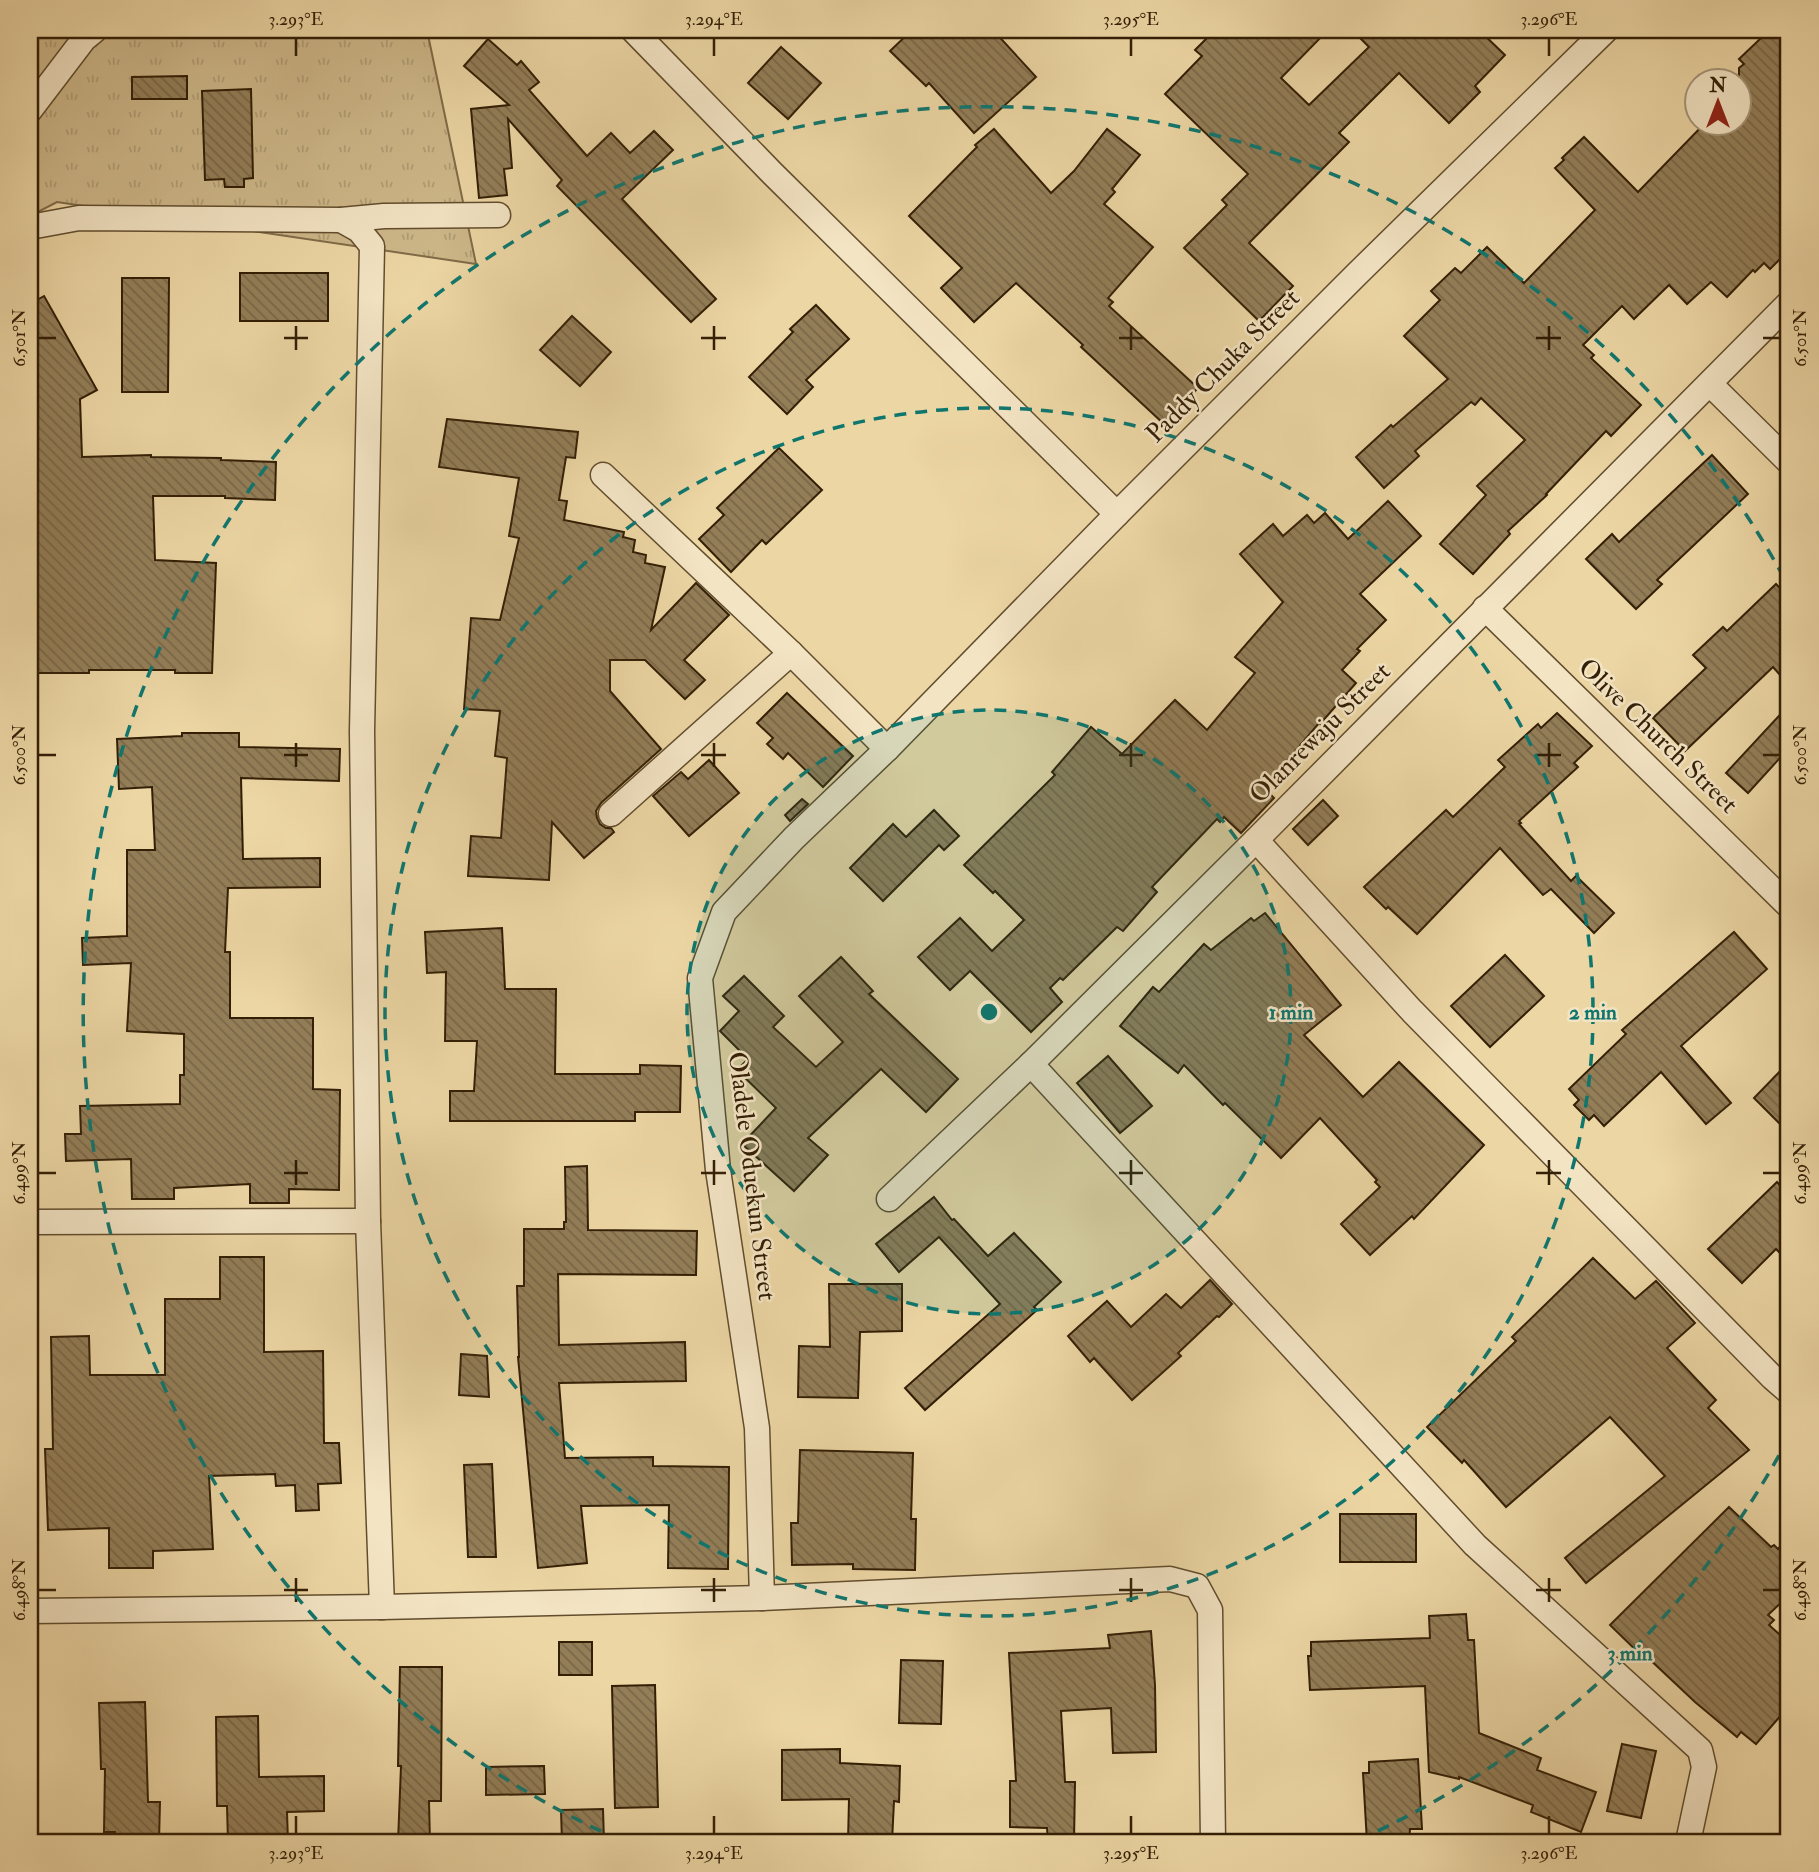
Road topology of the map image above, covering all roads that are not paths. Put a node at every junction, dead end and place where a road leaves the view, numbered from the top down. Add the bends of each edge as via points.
1 (633, 30) edge
2 (1606, 30) edge
3 (84, 33) edge
4 (30, 110) edge
5 (498, 215) dead end
6 (341, 220) junction
7 (30, 227) edge
8 (1789, 303) edge
9 (1710, 384) junction
10 (1789, 462) edge
11 (603, 475) dead end
12 (1117, 514) junction
13 (1485, 608) junction
14 (791, 653) junction
15 (887, 749) junction
16 (611, 814) dead end
17 (1256, 840) junction
18 (1789, 906) edge
19 (1031, 1064) junction
20 (889, 1199) dead end
21 (368, 1221) junction
22 (30, 1222) edge
23 (1789, 1392) edge
24 (762, 1598) junction
25 (383, 1607) junction
26 (30, 1611) edge
27 (1213, 1842) edge
28 (1688, 1842) edge

1 - 12 street
2 - 12 street, Paddy Chuka Street
3 - 4 street
5 - 6 street
6 - 7 street via 79,218
6 - 21 street via 359,230 372,246 362,731
8 - 9 street, Olanrewaju Street
9 - 10 street
9 - 13 street, Olanrewaju Street
11 - 14 street
12 - 15 street, Paddy Chuka Street
13 - 17 street, Olanrewaju Street
13 - 18 street, Olive Church Street
14 - 15 street
14 - 16 street
15 - 24 street, Oladele Oduekun Street via 724,912 700,978 718,1170 757,1429
17 - 19 street, Olanrewaju Street
17 - 23 street via 1412,1011
19 - 20 street, Olanrewaju Street
19 - 28 street via 1475,1545 1700,1750 1704,1767
21 - 22 street
21 - 25 street
24 - 25 street
24 - 27 street via 1170,1579 1197,1586 1210,1610
25 - 26 street

